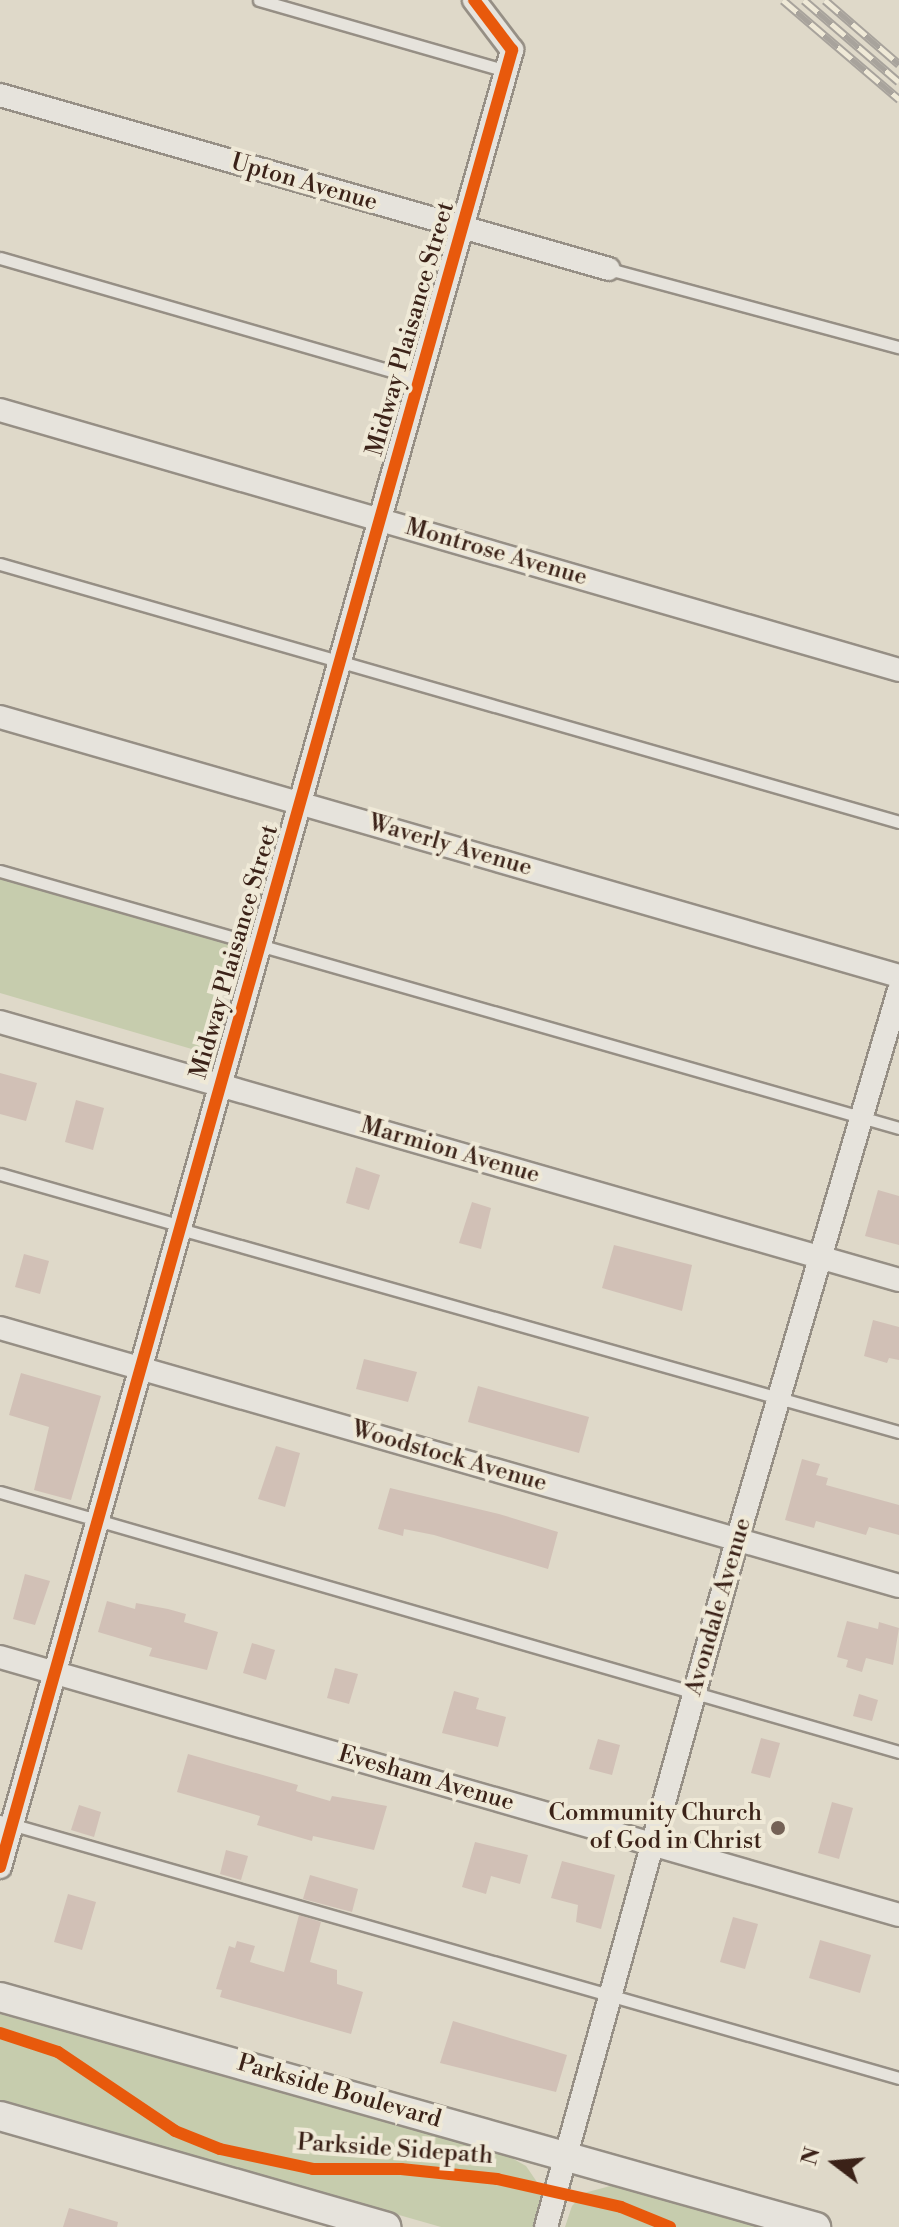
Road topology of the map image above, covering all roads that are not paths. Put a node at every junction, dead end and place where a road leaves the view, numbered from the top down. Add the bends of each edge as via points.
1 (259, 0) edge
2 (474, 0) edge
3 (509, 60) junction
4 (0, 95) edge
5 (462, 229) junction
6 (0, 258) edge
7 (609, 269) joint
8 (899, 347) edge
9 (420, 379) junction
10 (0, 410) edge
11 (380, 519) junction
12 (0, 564) edge
13 (340, 661) junction
14 (899, 670) edge
15 (0, 717) edge
16 (300, 803) junction
17 (899, 822) edge
18 (0, 871) edge
19 (260, 944) junction
20 (899, 976) edge
21 (899, 990) edge
22 (0, 1022) edge
23 (220, 1085) junction
24 (861, 1117) junction
25 (899, 1128) edge
26 (0, 1174) edge
27 (180, 1228) junction
28 (818, 1257) junction
29 (899, 1280) edge
30 (0, 1328) edge
31 (141, 1369) junction
32 (778, 1398) junction
33 (899, 1432) edge
34 (0, 1492) edge
35 (98, 1520) junction
36 (737, 1540) junction
37 (899, 1586) edge
38 (0, 1657) edge
39 (53, 1672) junction
40 (694, 1693) junction
41 (899, 1752) edge
42 (6, 1822) edge
43 (652, 1844) junction
44 (0, 1867) edge
45 (899, 1915) edge
46 (610, 1996) junction
47 (0, 1997) edge
48 (899, 2078) edge
49 (0, 2116) edge
50 (565, 2155) junction
51 (386, 2227) edge
52 (546, 2227) edge
53 (816, 2227) edge

1 - 3 lane
2 - 3 street
3 - 5 street, Midway Plaisance Street
4 - 5 street, Upton Avenue
5 - 7 street, Upton Avenue
5 - 9 street, Midway Plaisance Street
6 - 9 lane
7 - 8 lane
9 - 11 street, Midway Plaisance Street
10 - 11 street, Montrose Avenue
11 - 13 street, Midway Plaisance Street
11 - 14 street, Montrose Avenue
12 - 13 lane
13 - 16 street, Midway Plaisance Street
13 - 17 lane
15 - 16 street, Waverly Avenue
16 - 19 street, Midway Plaisance Street
16 - 20 street, Waverly Avenue
18 - 19 lane
19 - 23 street, Midway Plaisance Street
19 - 24 lane
21 - 24 street, Avondale Avenue
22 - 23 street, Marmion Avenue
23 - 27 street, Midway Plaisance Street
23 - 28 street, Marmion Avenue
24 - 25 lane
24 - 28 street, Avondale Avenue
26 - 27 lane
27 - 31 street, Midway Plaisance Street
27 - 32 lane
28 - 29 street, Marmion Avenue
28 - 32 street, Avondale Avenue
30 - 31 street, Woodstock Avenue
31 - 35 street, Midway Plaisance Street
31 - 36 street, Woodstock Avenue
32 - 33 lane
32 - 36 street, Avondale Avenue
34 - 35 lane
35 - 39 street, Midway Plaisance Street
35 - 40 lane
36 - 37 street, Woodstock Avenue
36 - 40 street, Avondale Avenue
38 - 39 street, Evesham Avenue
39 - 42 street, Midway Plaisance Street
39 - 43 street, Evesham Avenue
40 - 41 lane
40 - 43 street, Avondale Avenue
42 - 44 street, Midway Plaisance Street
42 - 46 lane
43 - 45 street, Evesham Avenue
43 - 46 street, Avondale Avenue
46 - 48 lane
46 - 50 street, Avondale Avenue
47 - 50 street, Parkside Boulevard
49 - 51 street
50 - 52 street, Avondale Avenue
50 - 53 street, Parkside Boulevard

